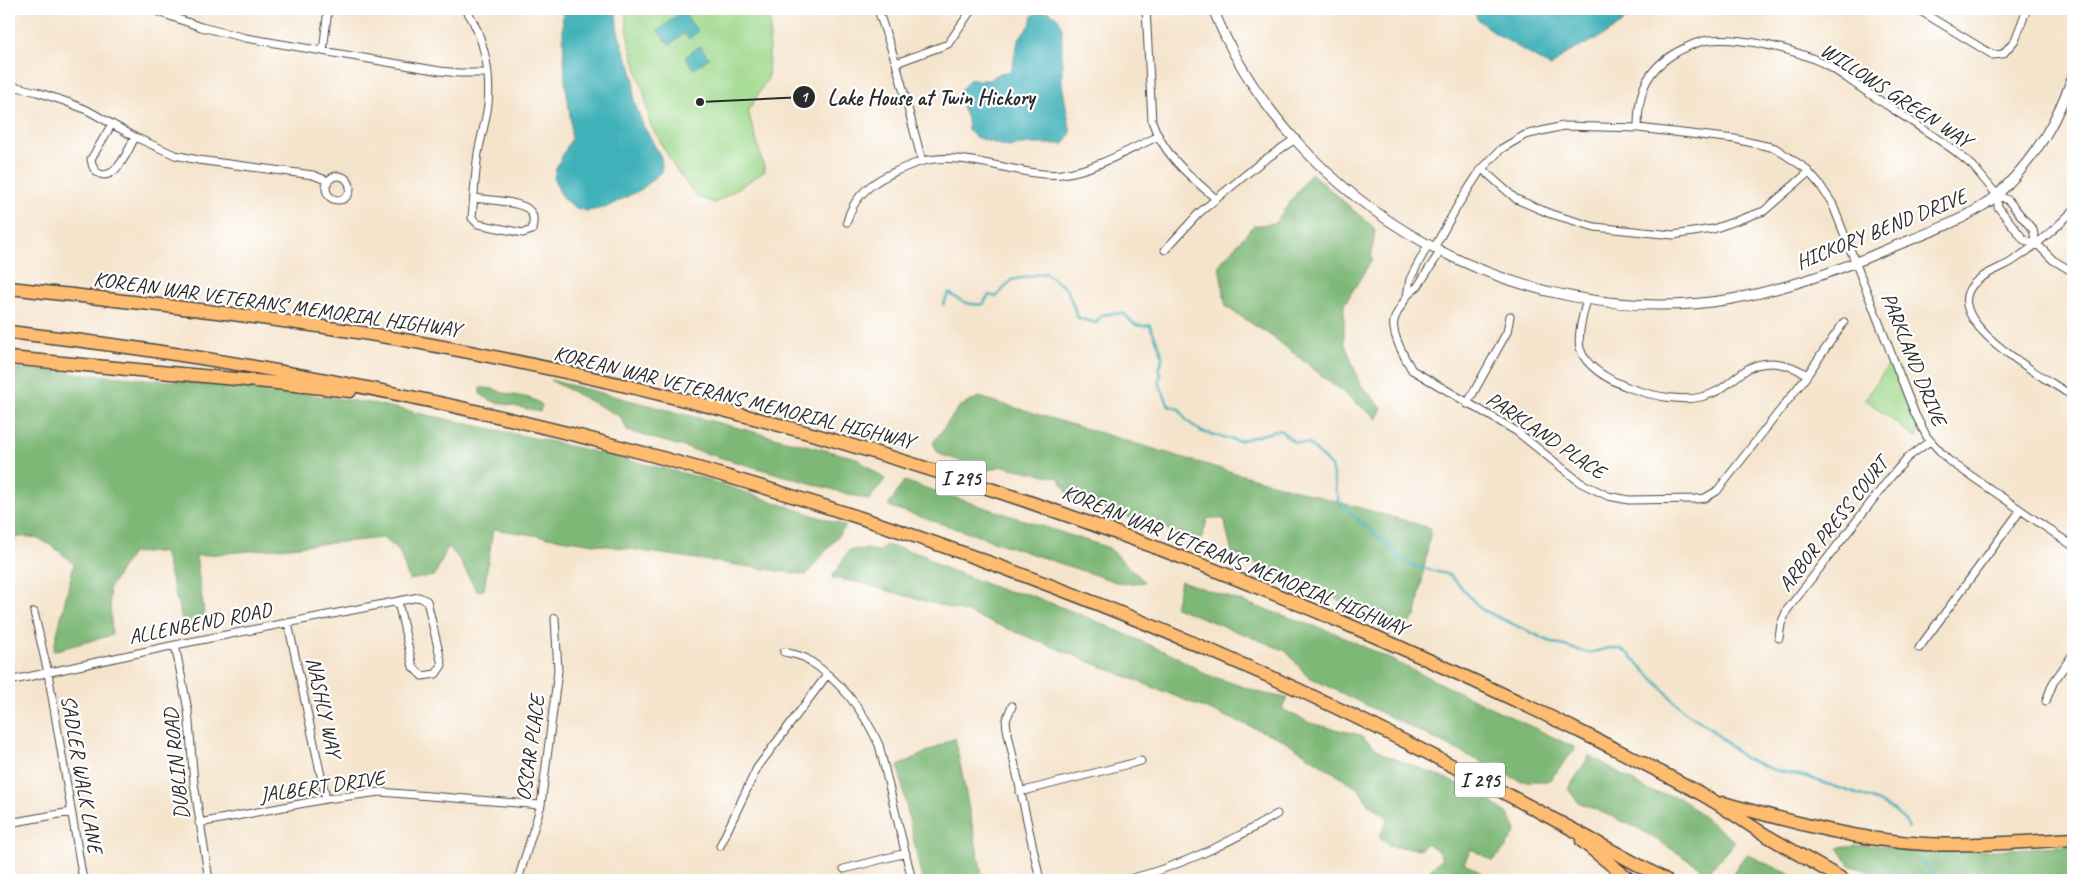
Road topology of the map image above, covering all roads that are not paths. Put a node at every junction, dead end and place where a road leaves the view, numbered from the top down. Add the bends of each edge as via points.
1 (150, 9) edge
2 (328, 9) edge
3 (466, 9) edge
4 (880, 9) edge
5 (972, 9) edge
6 (1146, 9) edge
7 (1213, 9) edge
8 (1917, 9) edge
9 (2027, 9) edge
10 (323, 51) junction
11 (896, 63) junction
12 (488, 73) junction
13 (2073, 76) edge
14 (9, 85) edge
15 (112, 124) junction
16 (1638, 128) junction
17 (136, 137) junction
18 (1158, 137) junction
19 (1295, 139) junction
20 (922, 161) junction
21 (1482, 169) junction
22 (1809, 172) junction
23 (328, 181) dead end
24 (1997, 195) junction
25 (474, 198) junction
26 (1216, 199) junction
27 (2073, 211) edge
28 (847, 222) dead end
29 (2036, 243) junction
30 (1434, 248) junction
31 (1165, 250) dead end
32 (1856, 263) junction
33 (2073, 272) edge
34 (9, 288) edge
35 (1407, 296) junction
36 (1587, 298) junction
37 (1510, 316) dead end
38 (1844, 322) dead end
39 (9, 332) edge
40 (9, 358) edge
41 (1807, 375) junction
42 (2073, 395) edge
43 (441, 404) junction
44 (1467, 404) junction
45 (1930, 442) junction
46 (2020, 511) junction
47 (2073, 546) edge
48 (398, 602) junction
49 (34, 612) dead end
50 (555, 618) dead end
51 (288, 623) junction
52 (1779, 638) dead end
53 (175, 645) junction
54 (1919, 648) dead end
55 (784, 652) dead end
56 (2073, 654) edge
57 (48, 673) junction
58 (827, 675) junction
59 (9, 681) edge
60 (2046, 701) dead end
61 (1012, 706) dead end
62 (1141, 761) dead end
63 (1020, 792) junction
64 (326, 799) junction
65 (1710, 799) junction
66 (541, 805) junction
67 (71, 812) junction
68 (1277, 814) dead end
69 (1554, 819) junction
70 (9, 823) edge
71 (199, 823) junction
72 (2073, 839) edge
73 (720, 846) dead end
74 (906, 853) junction
75 (844, 869) dead end
76 (1151, 877) edge
77 (83, 880) edge
78 (209, 880) edge
79 (518, 880) edge
80 (912, 880) edge
81 (1040, 880) edge
82 (1125, 880) edge
83 (1630, 880) edge
84 (1666, 880) edge
85 (1844, 880) edge

1 - 10 street via 223,33
2 - 10 street
3 - 12 street via 481,40
4 - 11 street
5 - 11 street via 948,44
6 - 18 street via 1152,121
7 - 19 street, HICKORY BEND DRIVE via 1243,70
8 - 9 street via 1993,55 2003,54 2015,40
10 - 12 street via 459,73
11 - 20 street
12 - 25 street via 488,106 478,151
13 - 24 street, HICKORY BEND DRIVE via 2041,145
14 - 15 street via 67,102
15 - 17 street
15 - 17 street via 92,159 96,172 102,175 116,170
16 - 21 street, PARKLAND DRIVE via 1563,126 1544,130 1526,135 1501,149
16 - 22 street, PARKLAND DRIVE via 1735,139 1775,148
16 - 24 street, WILLOWS GREEN WAY via 1641,92 1659,66 1672,55 1707,40 1753,43 1824,64 1955,151 1973,166
17 - 23 street via 198,160 313,174
18 - 20 street via 1083,169 1062,174 1042,174 941,158
18 - 26 street via 1172,158
19 - 26 street
19 - 30 street, HICKORY BEND DRIVE via 1332,178
20 - 28 street via 874,184 856,201
21 - 22 street via 1516,199 1551,214 1595,227 1673,235 1713,229 1764,211
21 - 30 street, PARKLAND DRIVE
22 - 32 street, PARKLAND DRIVE via 1832,203
24 - 29 street via 2008,200 2033,230
24 - 29 street via 1998,207 2024,240
24 - 32 street, HICKORY BEND DRIVE via 1950,223
25 - 25 street via 521,205 530,210 534,220 532,230 523,233 478,224 472,218
26 - 31 street
27 - 29 street
29 - 33 street via 2053,260
29 - 42 street via 1978,280 1968,295 1966,305 1989,339
30 - 35 street, PARKLAND PLACE via 1418,286
30 - 35 street, PARKLAND PLACE via 1410,279
30 - 36 street, HICKORY BEND DRIVE via 1514,282
32 - 36 street, HICKORY BEND DRIVE via 1809,280 1730,299 1632,304
32 - 45 street, PARKLAND DRIVE via 1915,414
34 - 65 highway, KOREAN WAR VETERANS MEMORIAL HIGHWAY / I 295 via 250,316 428,345 656,394 951,475 1116,531 1264,589 1499,692
35 - 44 street, PARKLAND PLACE via 1394,322 1405,359 1412,370
36 - 41 street via 1580,339 1584,357 1597,370 1641,392 1678,399 1700,398 1719,391 1751,367 1772,363 1794,366
37 - 44 street via 1507,332
38 - 41 street, PARKLAND PLACE
39 - 43 highway via 255,366 420,397
40 - 43 highway via 276,382 420,404
41 - 44 street, PARKLAND PLACE via 1723,485 1712,495 1696,499 1629,500 1608,496 1576,479 1516,431
43 - 69 highway, I 295 via 590,438 728,476 1004,568 1137,619 1277,680
45 - 46 street, PARKLAND DRIVE via 1948,460
45 - 52 street, ARBOR PRESS COURT via 1907,458 1787,610
46 - 47 street, PARKLAND DRIVE
46 - 54 street
48 - 48 street, ALLENBEND ROAD via 413,667 422,676 436,674 442,665 427,601 419,597
48 - 51 street, ALLENBEND ROAD
49 - 57 street, SADLER WALK LANE
50 - 66 street, OSCAR PLACE via 558,671
51 - 53 street, ALLENBEND ROAD
51 - 64 street, NASHLY WAY
53 - 57 street, ALLENBEND ROAD
53 - 71 street, DUBLIN ROAD via 188,710
55 - 58 street via 806,658
56 - 60 street via 2053,683
57 - 59 street, ALLENBEND ROAD
57 - 67 street, SADLER WALK LANE
58 - 73 street via 757,768
58 - 74 street via 854,699 871,726 879,745
61 - 63 street via 1006,720
62 - 63 street
63 - 81 street
64 - 66 street, JALBERT DRIVE via 380,792
64 - 71 street, JALBERT DRIVE
65 - 72 highway via 1812,827 1890,840 1959,844
65 - 85 highway, KOREAN WAR VETERANS MEMORIAL HIGHWAY / I 295
66 - 79 street, OSCAR PLACE
67 - 70 street
67 - 77 street, SADLER WALK LANE
68 - 76 street via 1209,852
69 - 83 highway
69 - 84 highway, I 295
71 - 78 street, DUBLIN ROAD
74 - 75 street
74 - 80 street
76 - 82 street

